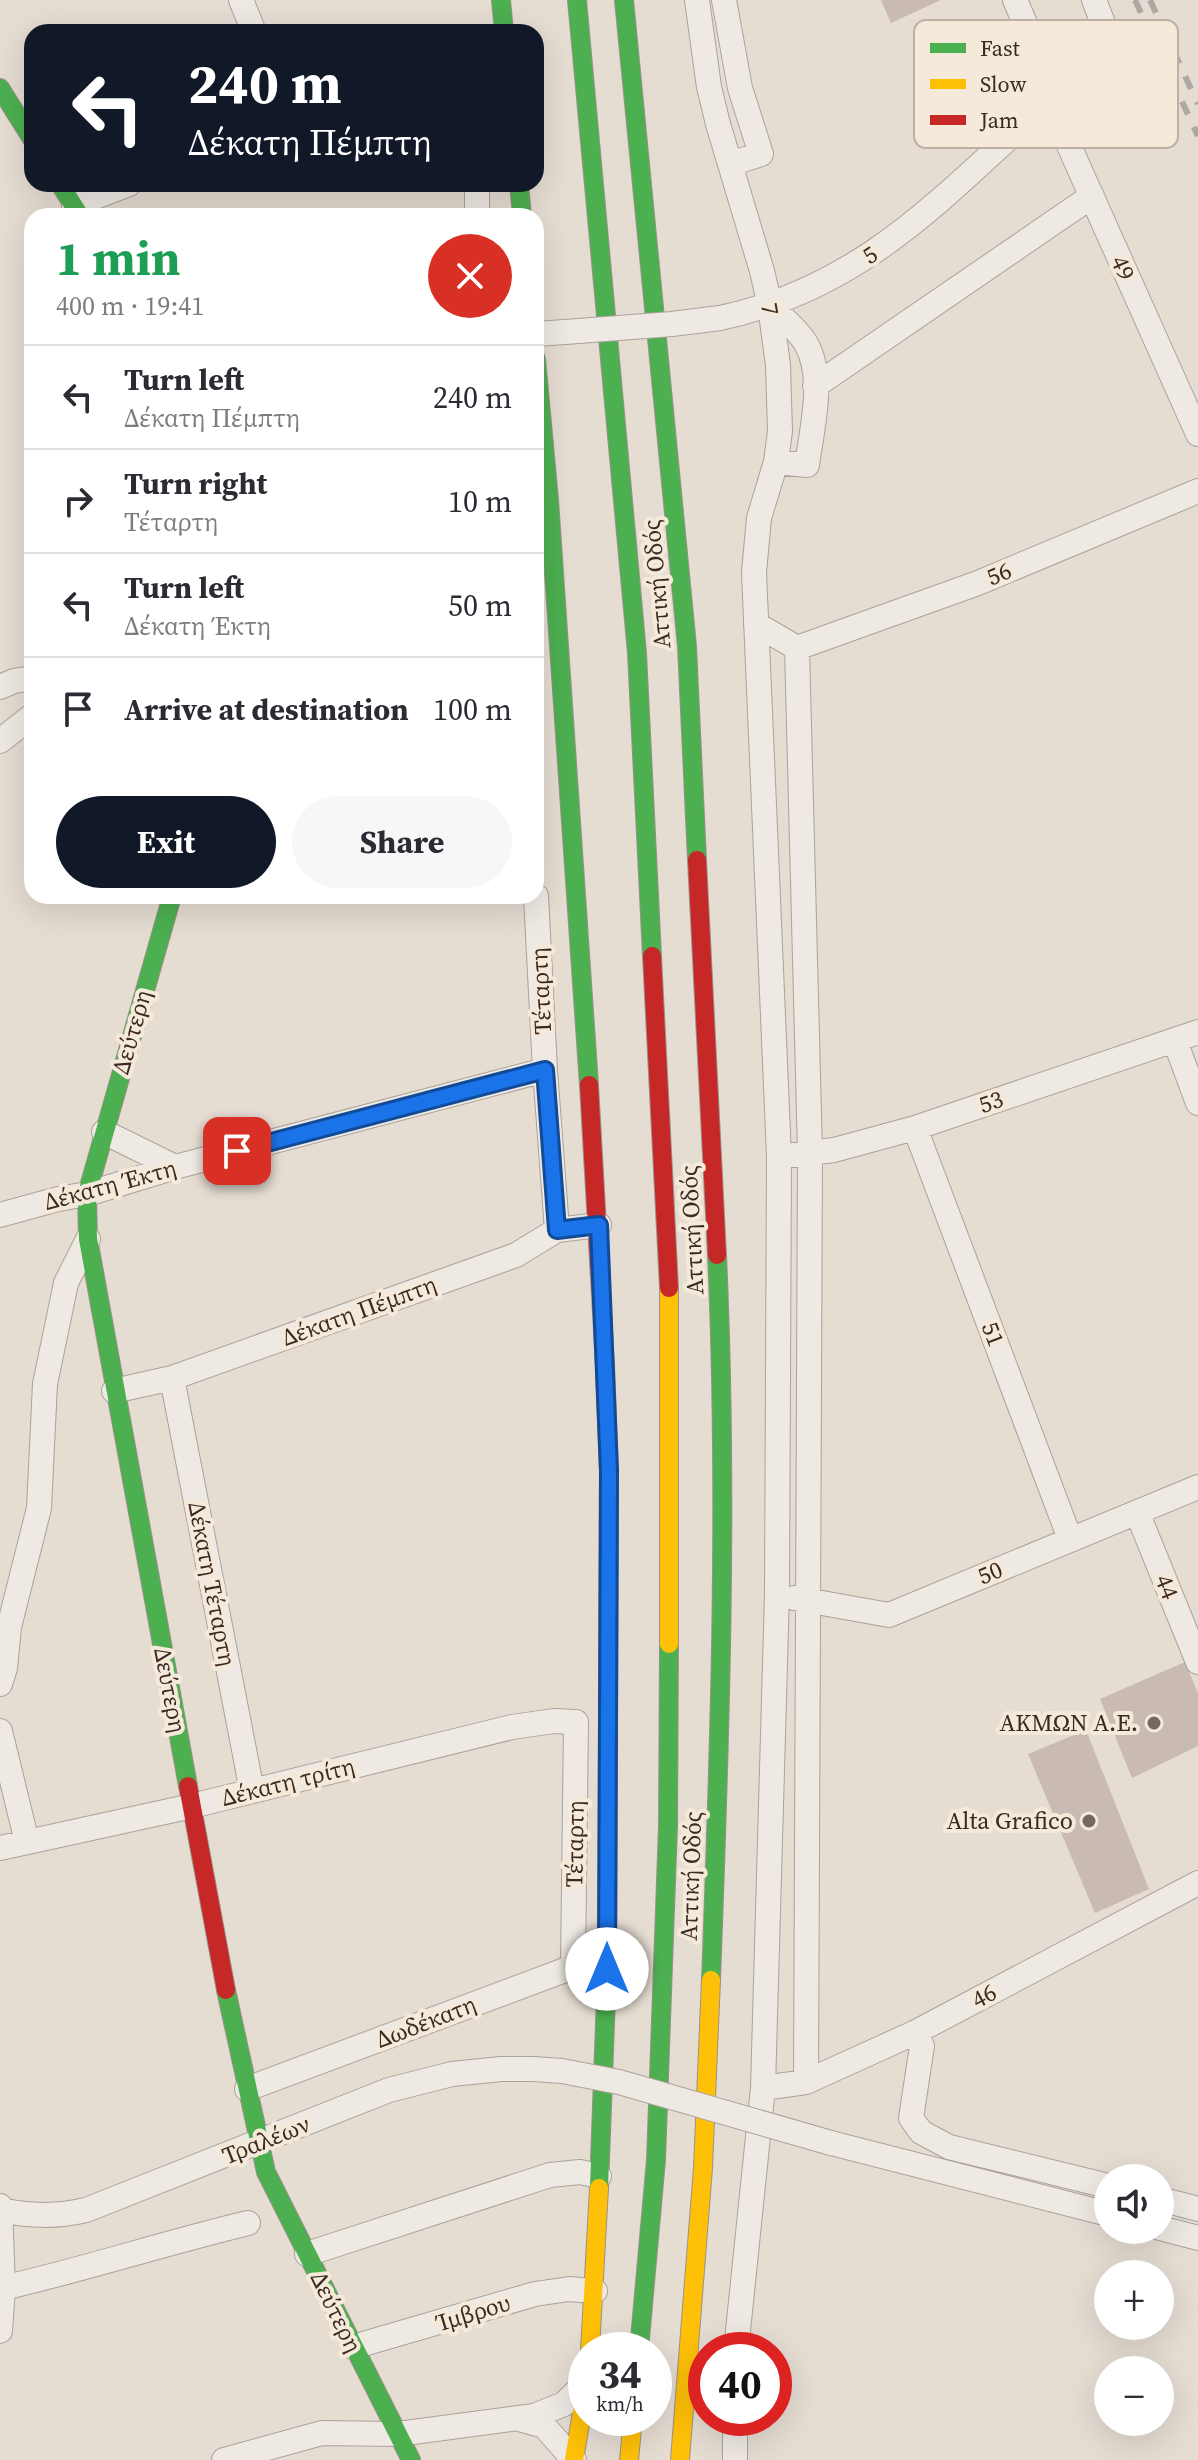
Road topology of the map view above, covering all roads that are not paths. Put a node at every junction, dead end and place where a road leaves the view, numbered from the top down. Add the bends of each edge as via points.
1 (241, 0) edge
2 (501, 0) edge
3 (577, 0) edge
4 (624, 0) edge
5 (697, 0) edge
6 (724, 0) edge
7 (1015, 0) edge
8 (1094, 0) edge
9 (1023, 20) edge
10 (1102, 20) edge
11 (251, 24) edge
12 (503, 24) edge
13 (0, 88) edge
14 (24, 126) edge
15 (998, 148) edge
16 (1073, 148) edge
17 (730, 164) junction
18 (113, 192) edge
19 (1092, 196) junction
20 (81, 208) edge
21 (770, 306) junction
22 (544, 333) edge
23 (815, 386) junction
24 (1198, 434) edge
25 (544, 446) edge
26 (776, 462) junction
27 (1198, 491) edge
28 (756, 624) junction
29 (797, 648) junction
30 (24, 679) edge
31 (0, 687) edge
32 (24, 722) edge
33 (0, 741) edge
34 (170, 904) edge
35 (536, 904) edge
36 (1198, 1032) edge
37 (1175, 1041) junction
38 (545, 1070) junction
39 (1198, 1103) edge
40 (915, 1128) junction
41 (104, 1132) junction
42 (810, 1153) junction
43 (779, 1156) junction
44 (175, 1167) junction
45 (87, 1194) junction
46 (0, 1215) edge
47 (599, 1225) junction
48 (557, 1230) junction
49 (88, 1239) junction
50 (172, 1378) junction
51 (114, 1391) junction
52 (1198, 1487) edge
53 (1137, 1512) junction
54 (1070, 1539) junction
55 (777, 1593) junction
56 (807, 1601) junction
57 (1198, 1662) edge
58 (0, 1684) edge
59 (576, 1722) joint
60 (0, 1731) edge
61 (252, 1791) junction
62 (192, 1806) junction
63 (27, 1842) junction
64 (0, 1848) edge
65 (1198, 1883) edge
66 (573, 1967) junction
67 (607, 1969) junction
68 (914, 2033) junction
69 (806, 2082) junction
70 (763, 2088) junction
71 (247, 2089) junction
72 (258, 2144) junction
73 (599, 2176) junction
74 (1094, 2183) edge
75 (1174, 2203) edge
76 (0, 2209) edge
77 (1198, 2209) edge
78 (1094, 2210) edge
79 (248, 2223) dead end
80 (1174, 2232) edge
81 (1198, 2238) edge
82 (307, 2254) junction
83 (595, 2291) junction
84 (1, 2308) edge
85 (592, 2332) edge
86 (641, 2332) edge
87 (738, 2332) edge
88 (353, 2347) junction
89 (568, 2401) edge
90 (519, 2419) junction
91 (398, 2434) junction
92 (578, 2436) edge
93 (631, 2436) edge
94 (735, 2436) edge
95 (224, 2460) edge
96 (411, 2460) edge
97 (574, 2460) edge
98 (629, 2460) edge
99 (680, 2460) edge
100 (735, 2460) edge

1 - 11 street
2 - 12 main road
3 - 86 main road, Αττική Οδός via 637,653 671,1328 668,1826 656,2160
4 - 99 main road, Αττική Οδός via 687,646 720,1326 721,1718 703,2168
5 - 17 street, 7 via 709,87
6 - 17 street via 740,88 761,154
7 - 9 street, 49
8 - 10 street, 5
13 - 14 main road
15 - 21 street, 5 via 887,243 832,279
16 - 19 street, 49
17 - 21 street, 7
18 - 20 street
19 - 23 street
19 - 24 street, 49
21 - 22 street, 5, bridge via 683,323
21 - 23 street via 804,340 812,355
21 - 26 street, 7 via 780,399
23 - 26 street via 807,465
25 - 47 main road
26 - 28 street, 7 via 755,546
27 - 29 street, 56 via 978,583
28 - 29 street
28 - 43 street, 7
29 - 42 street
30 - 31 street
32 - 33 street
34 - 41 main road, Δεύτερη
35 - 38 street, Τέταρτη
36 - 37 street, 53
37 - 39 street
37 - 40 street, 53
38 - 44 street, Δέκατη Έκτη
38 - 48 street, Τέταρτη
40 - 42 street, 53
40 - 54 street, 51
41 - 44 street
41 - 45 main road, Δεύτερη
42 - 43 street, 53
42 - 56 street
43 - 55 street, 7
44 - 45 street, Δέκατη Έκτη
45 - 46 street, Δέκατη Έκτη
45 - 49 main road, Δεύτερη
47 - 48 street, Δέκατη Πέμπτη
47 - 67 main road via 609,1471
48 - 50 street, Δέκατη Πέμπτη via 516,1255
49 - 51 main road, Δεύτερη
49 - 58 street via 66,1283 45,1384 39,1508
50 - 51 street, Δέκατη Πέμπτη
50 - 61 street, Δέκατη Τέταρτη
51 - 62 main road, Δεύτερη
52 - 53 street, 50
53 - 54 street, 50
53 - 57 street, 44
54 - 56 street, 50 via 889,1615
55 - 56 street, 50
55 - 70 street, 7
56 - 69 street
59 - 61 street, Δέκατη τρίτη via 512,1727
59 - 66 street, Τέταρτη
60 - 63 street
61 - 62 street, Δέκατη τρίτη
62 - 63 street, Δέκατη τρίτη
62 - 71 main road, Δεύτερη
63 - 64 street, Δέκατη τρίτη
65 - 68 street, 46
66 - 67 street, Δωδέκατη
66 - 71 street, Δωδέκατη
67 - 73 main road
68 - 69 street, 46
68 - 74 street via 922,2046 911,2118 921,2132 949,2147
69 - 70 street, 46
70 - 87 street, 7
71 - 72 main road, Δεύτερη
72 - 76 street, Τραλέων via 86,2210 31,2216
72 - 78 street, Τραλέων, bridge via 421,2081 479,2070 562,2071
72 - 82 main road, Δεύτερη via 266,2172
73 - 82 street via 550,2175
73 - 83 main road
75 - 77 street
76 - 84 street
79 - 84 street via 93,2266
80 - 81 street
82 - 88 main road, Δεύτερη
83 - 85 main road
83 - 88 street, Ίμβρου via 535,2294
88 - 91 main road, Δεύτερη
89 - 90 street
90 - 91 street
90 - 97 street via 544,2426
91 - 95 street via 322,2433
91 - 96 main road, Δεύτερη
92 - 97 main road
93 - 98 main road
94 - 100 street

